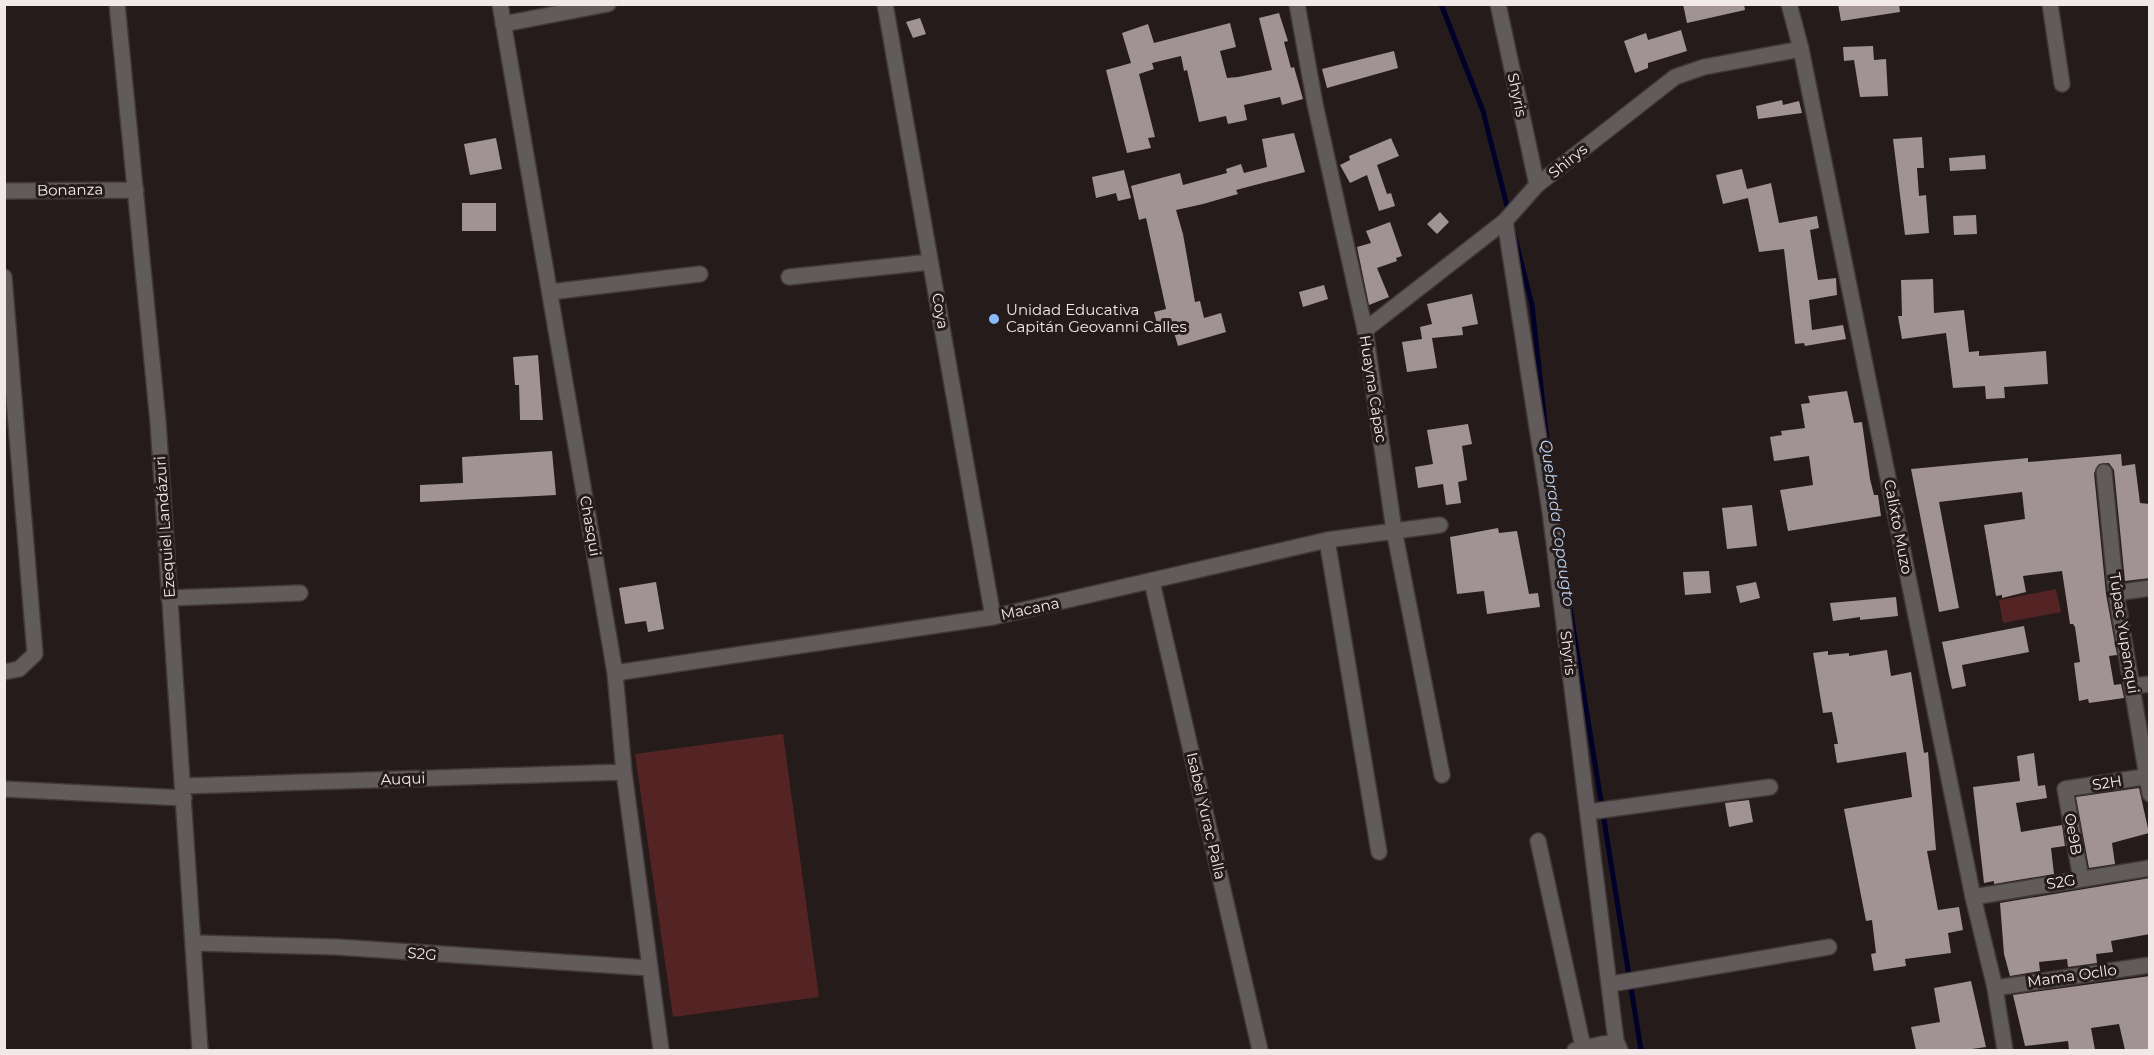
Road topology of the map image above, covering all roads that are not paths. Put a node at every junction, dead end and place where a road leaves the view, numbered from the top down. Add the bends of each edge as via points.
1 (117, 4) edge
2 (500, 4) edge
3 (608, 4) edge
4 (885, 4) edge
5 (1297, 4) edge
6 (1498, 4) edge
7 (1789, 4) edge
8 (2050, 4) edge
9 (503, 24) junction
10 (1801, 49) junction
11 (2062, 84) dead end
12 (1537, 185) junction
13 (136, 190) junction
14 (4, 191) edge
15 (1505, 221) junction
16 (930, 262) junction
17 (700, 274) dead end
18 (4, 277) edge
19 (789, 277) dead end
20 (550, 292) junction
21 (1365, 330) junction
22 (12, 462) edge
23 (2104, 472) dead end
24 (1440, 525) dead end
25 (1394, 530) junction
26 (1327, 540) junction
27 (1152, 582) junction
28 (2150, 588) edge
29 (300, 593) dead end
30 (2116, 593) junction
31 (169, 598) junction
32 (993, 617) junction
33 (4, 672) edge
34 (615, 673) junction
35 (2150, 684) edge
36 (2132, 686) junction
37 (624, 772) junction
38 (1442, 775) dead end
39 (2148, 776) edge
40 (1770, 787) dead end
41 (4, 789) edge
42 (2065, 789) joint
43 (184, 792) junction
44 (2150, 794) edge
45 (1588, 812) junction
46 (1538, 841) dead end
47 (1379, 852) dead end
48 (2150, 868) edge
49 (2081, 879) junction
50 (1973, 897) junction
51 (194, 943) junction
52 (1829, 947) dead end
53 (2150, 965) edge
54 (650, 968) junction
55 (1611, 984) junction
56 (1995, 988) junction
57 (1618, 1046) edge
58 (1579, 1048) edge
59 (200, 1050) edge
60 (662, 1050) edge
61 (1260, 1050) edge
62 (2005, 1050) edge

1 - 13 street, Ezequiel Landázuri
2 - 9 street, Chasqui
3 - 9 street
4 - 16 street, Coya
5 - 21 street, Huayna Cápac
6 - 12 street, Shyris
7 - 10 street, Calixto Muzo
8 - 11 street
9 - 20 street, Chasqui
10 - 12 street, Shirys via 1704,67 1675,78
10 - 50 street, Calixto Muzo
12 - 15 street, Shirys
13 - 14 street, Bonanza
13 - 31 street, Ezequiel Landázuri via 158,422
15 - 21 street, Shirys
15 - 45 street, Shyris via 1550,511
16 - 19 street
16 - 32 street, Coya
17 - 20 street
18 - 22 street
20 - 34 street, Chasqui
21 - 25 street, Huayna Cápac
22 - 33 street via 35,654 19,669
23 - 30 street, Túpac Yupanqui
24 - 25 street, Macana
25 - 26 street, Macana
25 - 38 street, Huayna Cápac
26 - 27 street, Macana
26 - 47 street
27 - 32 street, Macana
27 - 61 street, Isabel Yurac Palla
28 - 30 street
29 - 31 street
30 - 36 street, Túpac Yupanqui
31 - 43 street, Ezequiel Landázuri
32 - 34 street, Macana
34 - 37 street, Chasqui
35 - 36 street
36 - 39 street, Túpac Yupanqui
37 - 43 street, Auqui
37 - 54 street, Chasqui
39 - 42 street, S2H
39 - 44 street, Túpac Yupanqui
40 - 45 street
41 - 43 street, Auqui
42 - 49 street, Oe9B
43 - 51 street, Ezequiel Landázuri
45 - 55 street, Shyris
46 - 58 street
48 - 49 street, S2G
49 - 50 street, S2G
50 - 56 street, Calixto Muzo
51 - 54 street, S2G via 337,947
51 - 59 street, Ezequiel Landázuri
52 - 55 street
53 - 56 street, Mama Ocllo
54 - 60 street, Chasqui
55 - 57 street, Shyris
56 - 62 street, Calixto Muzo
57 - 58 street

